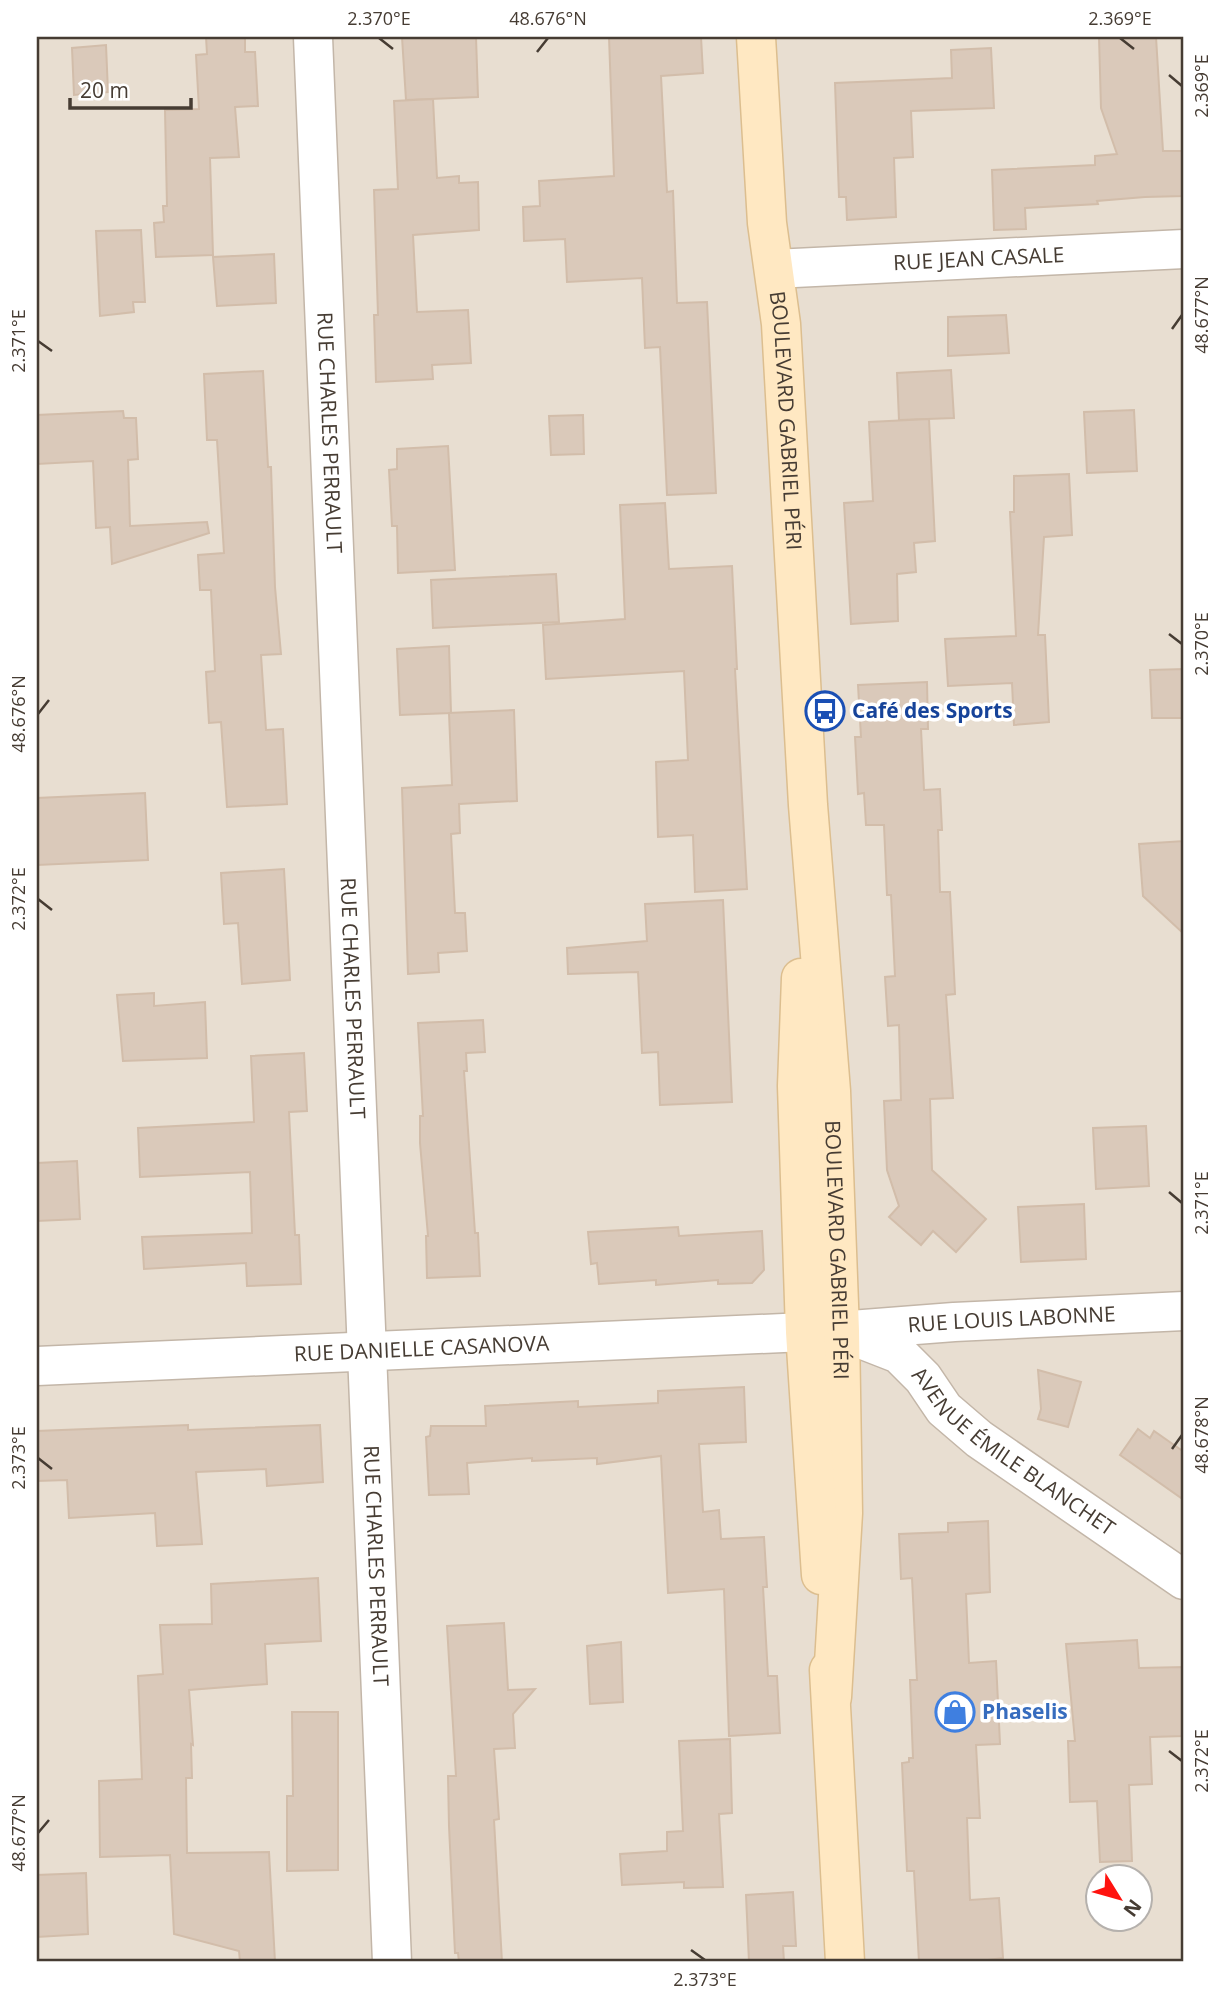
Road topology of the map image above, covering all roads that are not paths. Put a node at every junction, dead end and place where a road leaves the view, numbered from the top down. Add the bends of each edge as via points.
1 (313, 37) edge
2 (756, 37) edge
3 (1184, 249) edge
4 (774, 270) junction
5 (1184, 1311) edge
6 (822, 1331) junction
7 (368, 1351) junction
8 (37, 1366) edge
9 (1184, 1580) edge
10 (393, 1962) edge
11 (845, 1962) edge

1 - 7 street, RUE CHARLES PERRAULT
2 - 4 main road, BOULEVARD GABRIEL PÉRI
3 - 4 street, RUE JEAN CASALE
4 - 6 main road, BOULEVARD GABRIEL PÉRI via 831,1091
5 - 6 street, RUE LOUIS LABONNE
6 - 7 street, RUE DANIELLE CASANOVA
6 - 9 street, AVENUE ÉMILE BLANCHET via 899,1354 944,1409 979,1439
6 - 11 main road, BOULEVARD GABRIEL PÉRI via 843,1513 832,1697
7 - 8 street, RUE DANIELLE CASANOVA
7 - 10 street, RUE CHARLES PERRAULT

